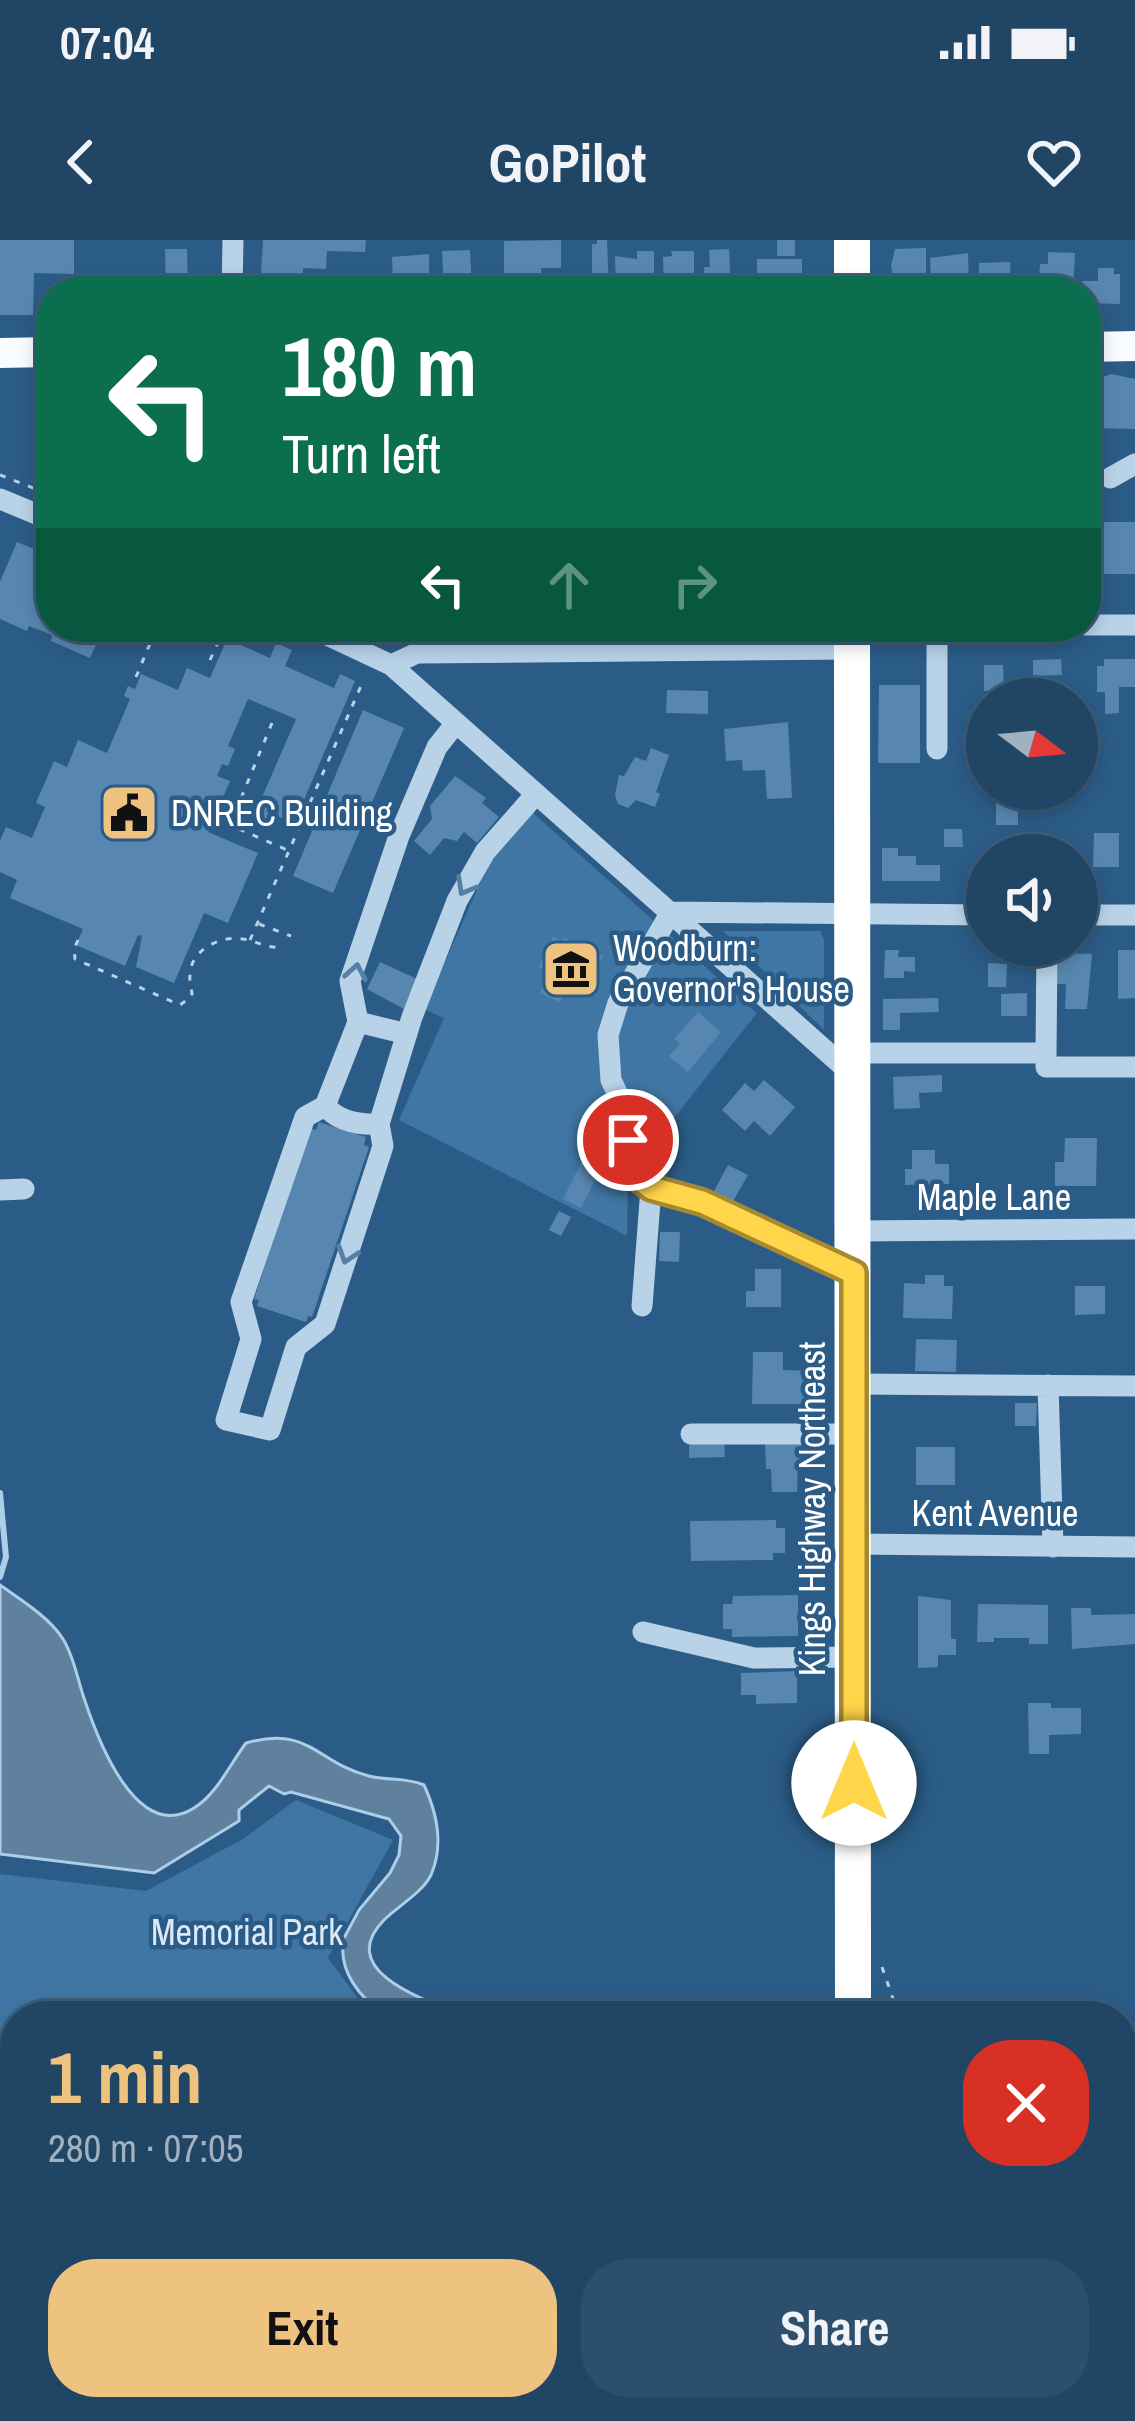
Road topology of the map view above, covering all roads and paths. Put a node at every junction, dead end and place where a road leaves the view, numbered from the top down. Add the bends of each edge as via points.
1 (233, 240) edge
2 (853, 240) edge
3 (232, 276) edge
4 (852, 276) edge
5 (1135, 346) edge
6 (1101, 347) edge
7 (0, 352) edge
8 (36, 352) edge
9 (1135, 464) edge
10 (0, 475) edge
11 (1110, 478) dead end
12 (36, 489) edge
13 (0, 499) edge
14 (36, 514) edge
15 (1101, 625) edge
16 (1135, 625) edge
17 (151, 642) edge
18 (218, 642) edge
19 (342, 642) edge
20 (736, 642) edge
21 (852, 642) edge
22 (937, 642) edge
23 (210, 660) dead end
24 (391, 665) junction
25 (136, 677) dead end
26 (365, 677) dead end
27 (272, 723) dead end
28 (456, 723) junction
29 (937, 749) dead end
30 (536, 794) junction
31 (289, 851) junction
32 (671, 912) junction
33 (966, 915) edge
34 (1098, 915) edge
35 (1135, 915) edge
36 (852, 916) junction
37 (257, 924) junction
38 (291, 936) dead end
39 (78, 940) dead end
40 (250, 940) junction
41 (282, 947) dead end
42 (1047, 966) edge
43 (358, 1022) junction
44 (407, 1034) junction
45 (1046, 1053) junction
46 (853, 1064) junction
47 (1135, 1067) edge
48 (325, 1106) junction
49 (379, 1124) junction
50 (651, 1188) junction
51 (23, 1189) dead end
52 (0, 1190) edge
53 (1135, 1229) edge
54 (853, 1231) junction
55 (854, 1273) junction
56 (642, 1306) dead end
57 (854, 1384) junction
58 (1048, 1385) junction
59 (1135, 1386) edge
60 (691, 1434) dead end
61 (854, 1434) junction
62 (855, 1544) junction
63 (1053, 1547) junction
64 (1135, 1547) edge
65 (643, 1631) dead end
66 (854, 1657) junction
67 (871, 1958) dead end
68 (853, 2001) edge
69 (894, 2001) edge

1 - 3 street
2 - 4 highway
5 - 6 main road
7 - 8 main road
9 - 11 street
10 - 12 path
13 - 14 street
15 - 16 street
17 - 25 path
18 - 23 path
19 - 24 street
20 - 24 street via 417,653
21 - 36 highway, Kings Highway Northeast
22 - 29 street
24 - 28 street
26 - 31 path
27 - 31 path via 230,825
28 - 30 street
43 -> 28 street via 350,981 399,836 437,747
30 - 32 street
30 -> 44 street via 485,852 457,901
31 - 37 path
32 - 36 street
32 - 46 street
32 - 50 street via 608,1035 611,1080 632,1124 626,1158
33 - 36 street
34 - 35 street
36 - 46 highway, Kings Highway Northeast
37 - 38 path
37 - 40 path
39 - 40 path via 75,959 180,1005 192,996 190,975 202,950 217,940
40 - 41 path
42 - 45 street
43 - 44 street
43 - 48 street
44 - 49 street
45 - 46 street
45 - 47 street via 1046,1066
46 - 54 highway, Kings Highway Northeast
48 - 49 street via 332,1115
49 -> 48 street via 383,1146 325,1324 296,1347 270,1430 226,1420 251,1339 241,1302 305,1117
50 - 55 street via 702,1202
50 - 56 street
51 - 52 street
53 - 54 street, Maple Lane
54 - 55 highway, Kings Highway Northeast
55 - 57 highway, Kings Highway Northeast
57 - 58 street
57 - 61 highway, Kings Highway Northeast
58 - 59 street
58 - 63 street
60 - 61 street
61 - 62 highway, Kings Highway Northeast
62 - 63 street, Kent Avenue
62 - 66 highway, Kings Highway Northeast
63 - 64 street, Kent Avenue
65 - 66 street via 754,1658
66 - 68 highway, Kings Highway Northeast
67 - 69 path

